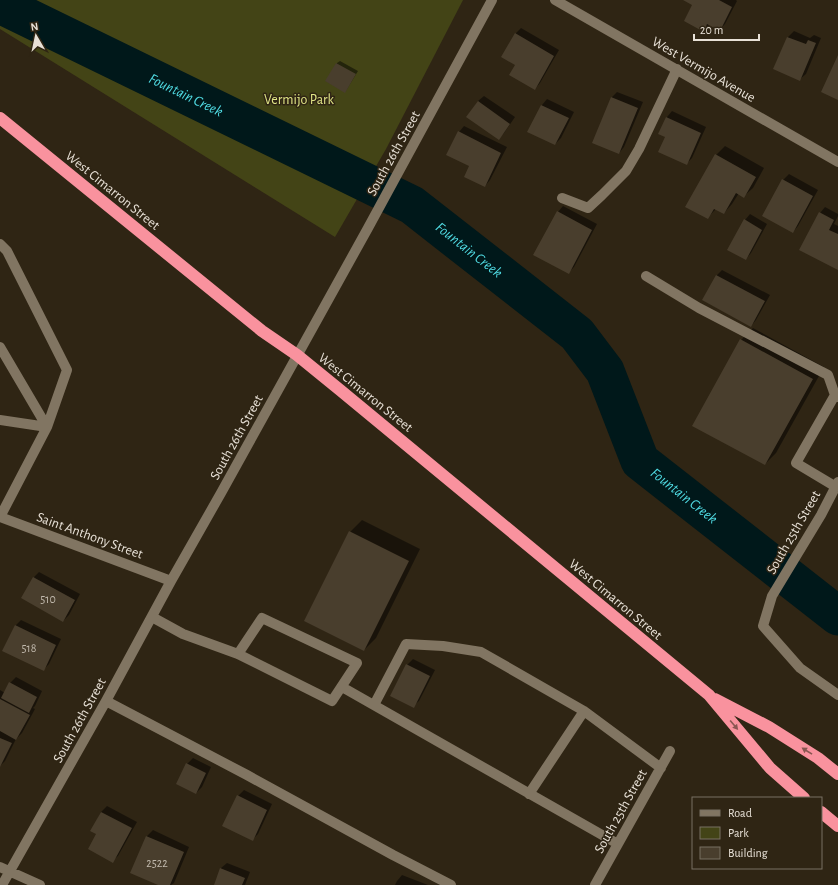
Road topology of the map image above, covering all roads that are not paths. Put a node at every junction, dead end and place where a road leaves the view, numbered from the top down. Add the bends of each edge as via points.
1 (492, 0) edge
2 (555, 0) edge
3 (676, 69) junction
4 (0, 118) edge
5 (838, 162) edge
6 (562, 198) dead end
7 (0, 244) edge
8 (646, 276) dead end
9 (0, 347) edge
10 (297, 355) junction
11 (836, 396) edge
12 (0, 420) edge
13 (46, 427) junction
14 (837, 484) edge
15 (0, 517) edge
16 (171, 581) junction
17 (152, 617) junction
18 (238, 654) junction
19 (342, 687) junction
20 (709, 695) junction
21 (838, 695) edge
22 (106, 701) junction
23 (374, 705) junction
24 (584, 712) junction
25 (670, 751) dead end
26 (661, 768) junction
27 (838, 774) edge
28 (529, 794) junction
29 (803, 797) edge
30 (822, 813) edge
31 (838, 826) edge
32 (618, 844) junction
33 (5, 869) edge
34 (2, 885) edge
35 (40, 885) edge
36 (451, 885) edge
37 (595, 885) edge

1 - 10 street, South 26th Street
2 - 3 street, West Vermijo Avenue
3 - 5 street, West Vermijo Avenue
3 - 6 street via 626,171 588,208
4 - 10 highway, West Cimarron Street via 262,331
7 - 13 street via 7,250 67,370
8 - 11 street via 699,308 828,375
9 - 13 street
10 - 16 street, South 26th Street
10 - 20 highway, West Cimarron Street
11 - 14 street via 796,463
12 - 13 street
13 - 15 street
14 - 21 street, South 25th Street via 772,596 763,626 800,668
15 - 16 street, Saint Anthony Street
16 - 17 street, South 26th Street
17 - 18 street via 183,634
17 - 22 street, South 26th Street
18 - 19 street via 332,701
18 - 19 street via 262,618 357,663
19 - 23 street
27 -> 20 highway, West Cimarron Street via 818,758
20 -> 29 highway, West Cimarron Street via 770,768
22 - 33 street, South 26th Street
22 - 36 street
23 - 24 street via 406,644 481,652
23 - 28 street
24 - 26 street
24 - 28 street
25 - 26 street, South 25th Street
26 - 32 street, South 25th Street
28 - 32 street
30 - 31 highway
32 - 37 street, South 25th Street
33 - 34 street, South 26th Street
33 - 35 street

